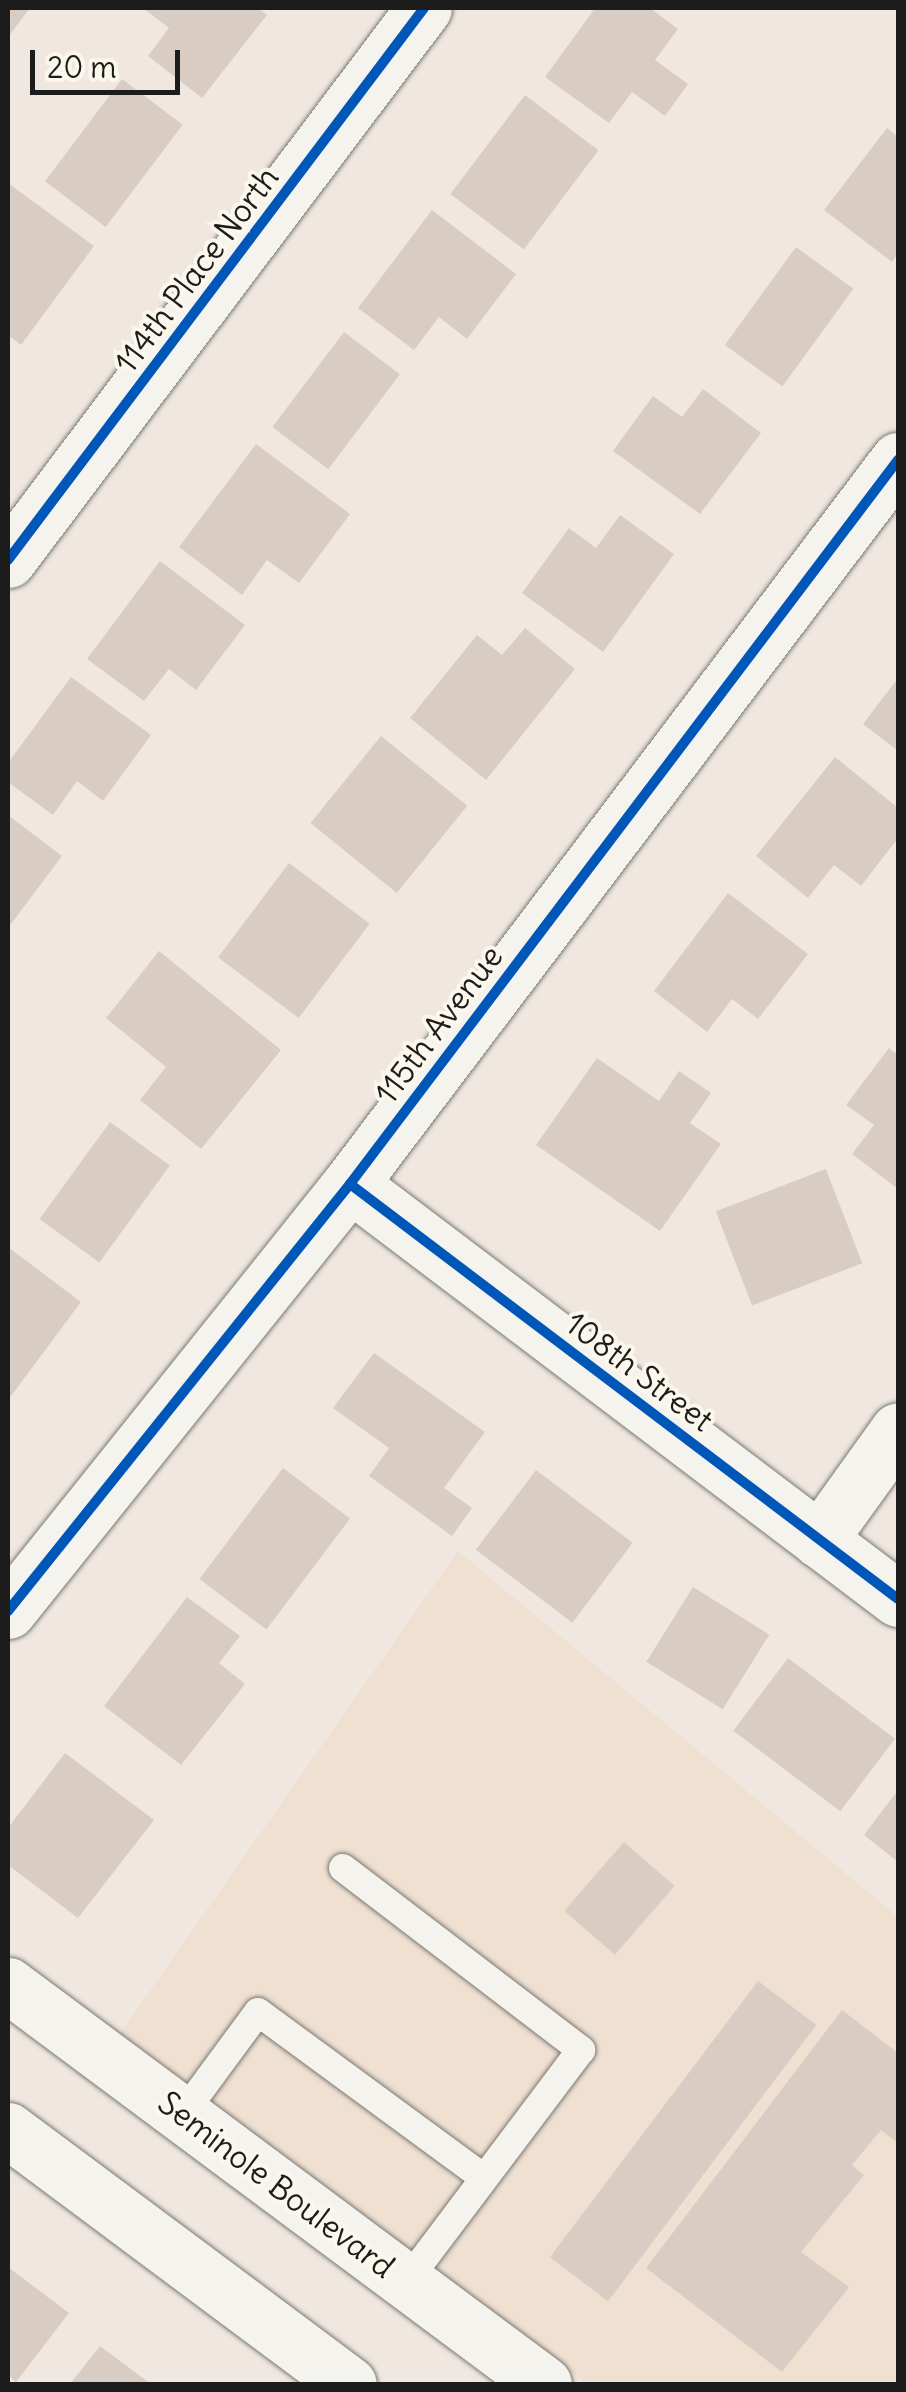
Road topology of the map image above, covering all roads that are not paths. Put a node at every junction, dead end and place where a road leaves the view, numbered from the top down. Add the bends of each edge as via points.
1 (424, 8) edge
2 (898, 460) edge
3 (8, 560) edge
4 (350, 1184) junction
5 (898, 1430) edge
6 (819, 1540) junction
7 (898, 1599) edge
8 (8, 1612) edge
9 (343, 1868) dead end
10 (8, 1984) edge
11 (182, 2115) junction
12 (8, 2130) edge
13 (484, 2178) junction
14 (406, 2282) junction
15 (348, 2384) edge
16 (544, 2384) edge

1 - 3 street, 114th Place North
2 - 4 street, 115th Avenue
4 - 6 street, 108th Street
4 - 8 street, 115th Avenue
5 - 6 street
6 - 7 street, 108th Street
9 - 13 lane via 581,2050
10 - 11 street, Seminole Boulevard
11 - 13 lane via 258,2012
11 - 14 street, Seminole Boulevard
12 - 15 street
13 - 14 lane
14 - 16 street, Seminole Boulevard

